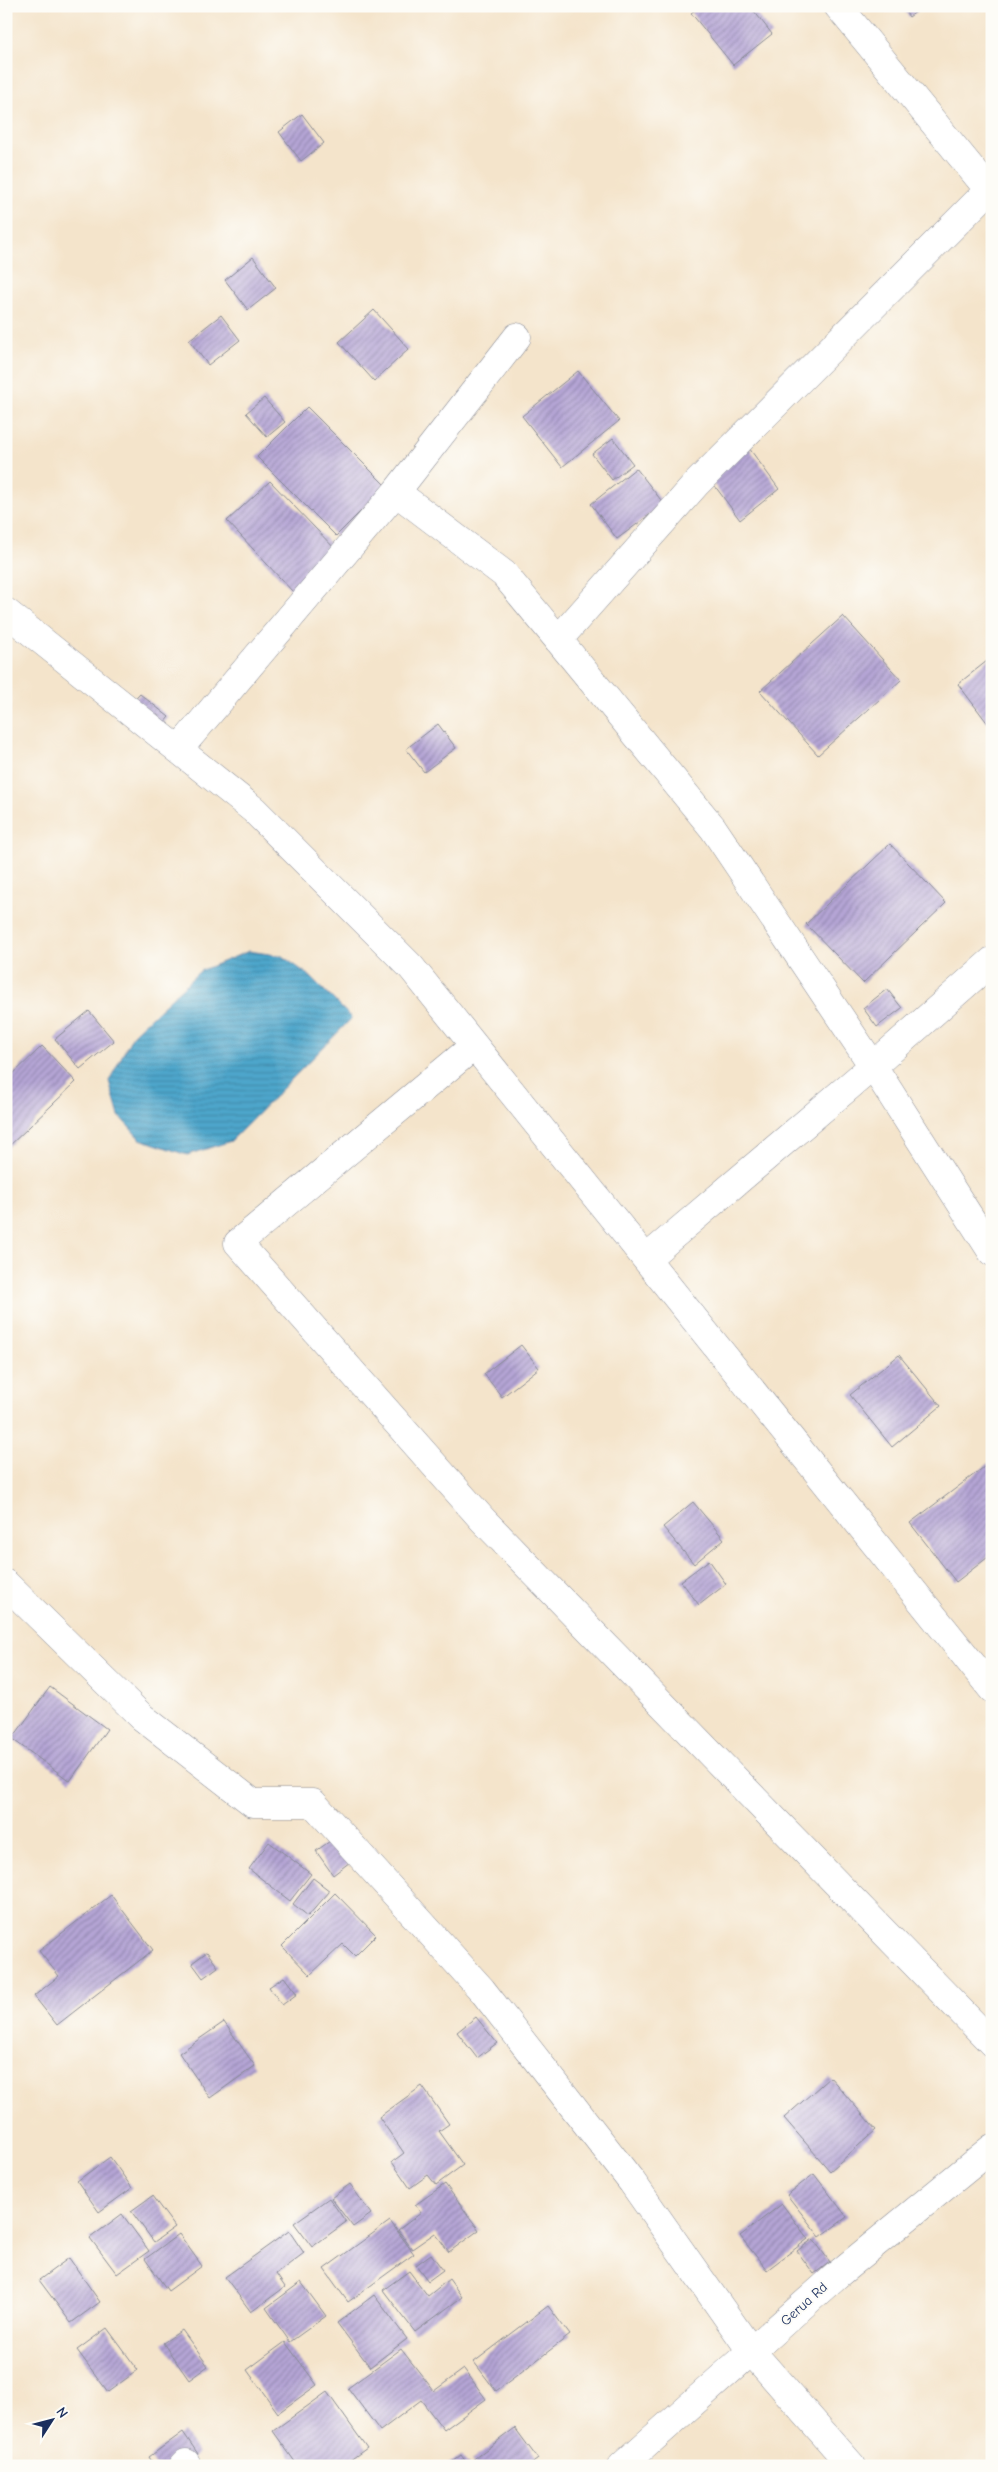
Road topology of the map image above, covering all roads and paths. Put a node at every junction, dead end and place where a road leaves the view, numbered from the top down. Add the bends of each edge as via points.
1 (838, 6) edge
2 (990, 188) edge
3 (517, 337) dead end
4 (396, 492) junction
5 (6, 612) edge
6 (558, 640) junction
7 (179, 749) junction
8 (992, 961) edge
9 (474, 1046) junction
10 (874, 1066) junction
11 (992, 1252) edge
12 (647, 1258) junction
13 (6, 1584) edge
14 (992, 1689) edge
15 (992, 2043) edge
16 (992, 2148) edge
17 (751, 2351) junction
18 (622, 2466) edge
19 (852, 2466) edge

1 - 2 street
2 - 6 street via 697,483
3 - 4 street
4 - 6 street via 504,574
4 - 7 street
5 - 7 street
6 - 10 street via 713,828
7 - 9 street via 254,810 404,960
8 - 10 street
9 - 12 street
9 - 15 street via 238,1243 483,1520
10 - 11 street
10 - 12 street
12 - 14 street
13 - 17 street via 142,1717 253,1803 313,1803 482,1990 632,2182
16 - 17 street, Gerua Rd via 836,2276
17 - 18 street, Gerua Rd
17 - 19 street

